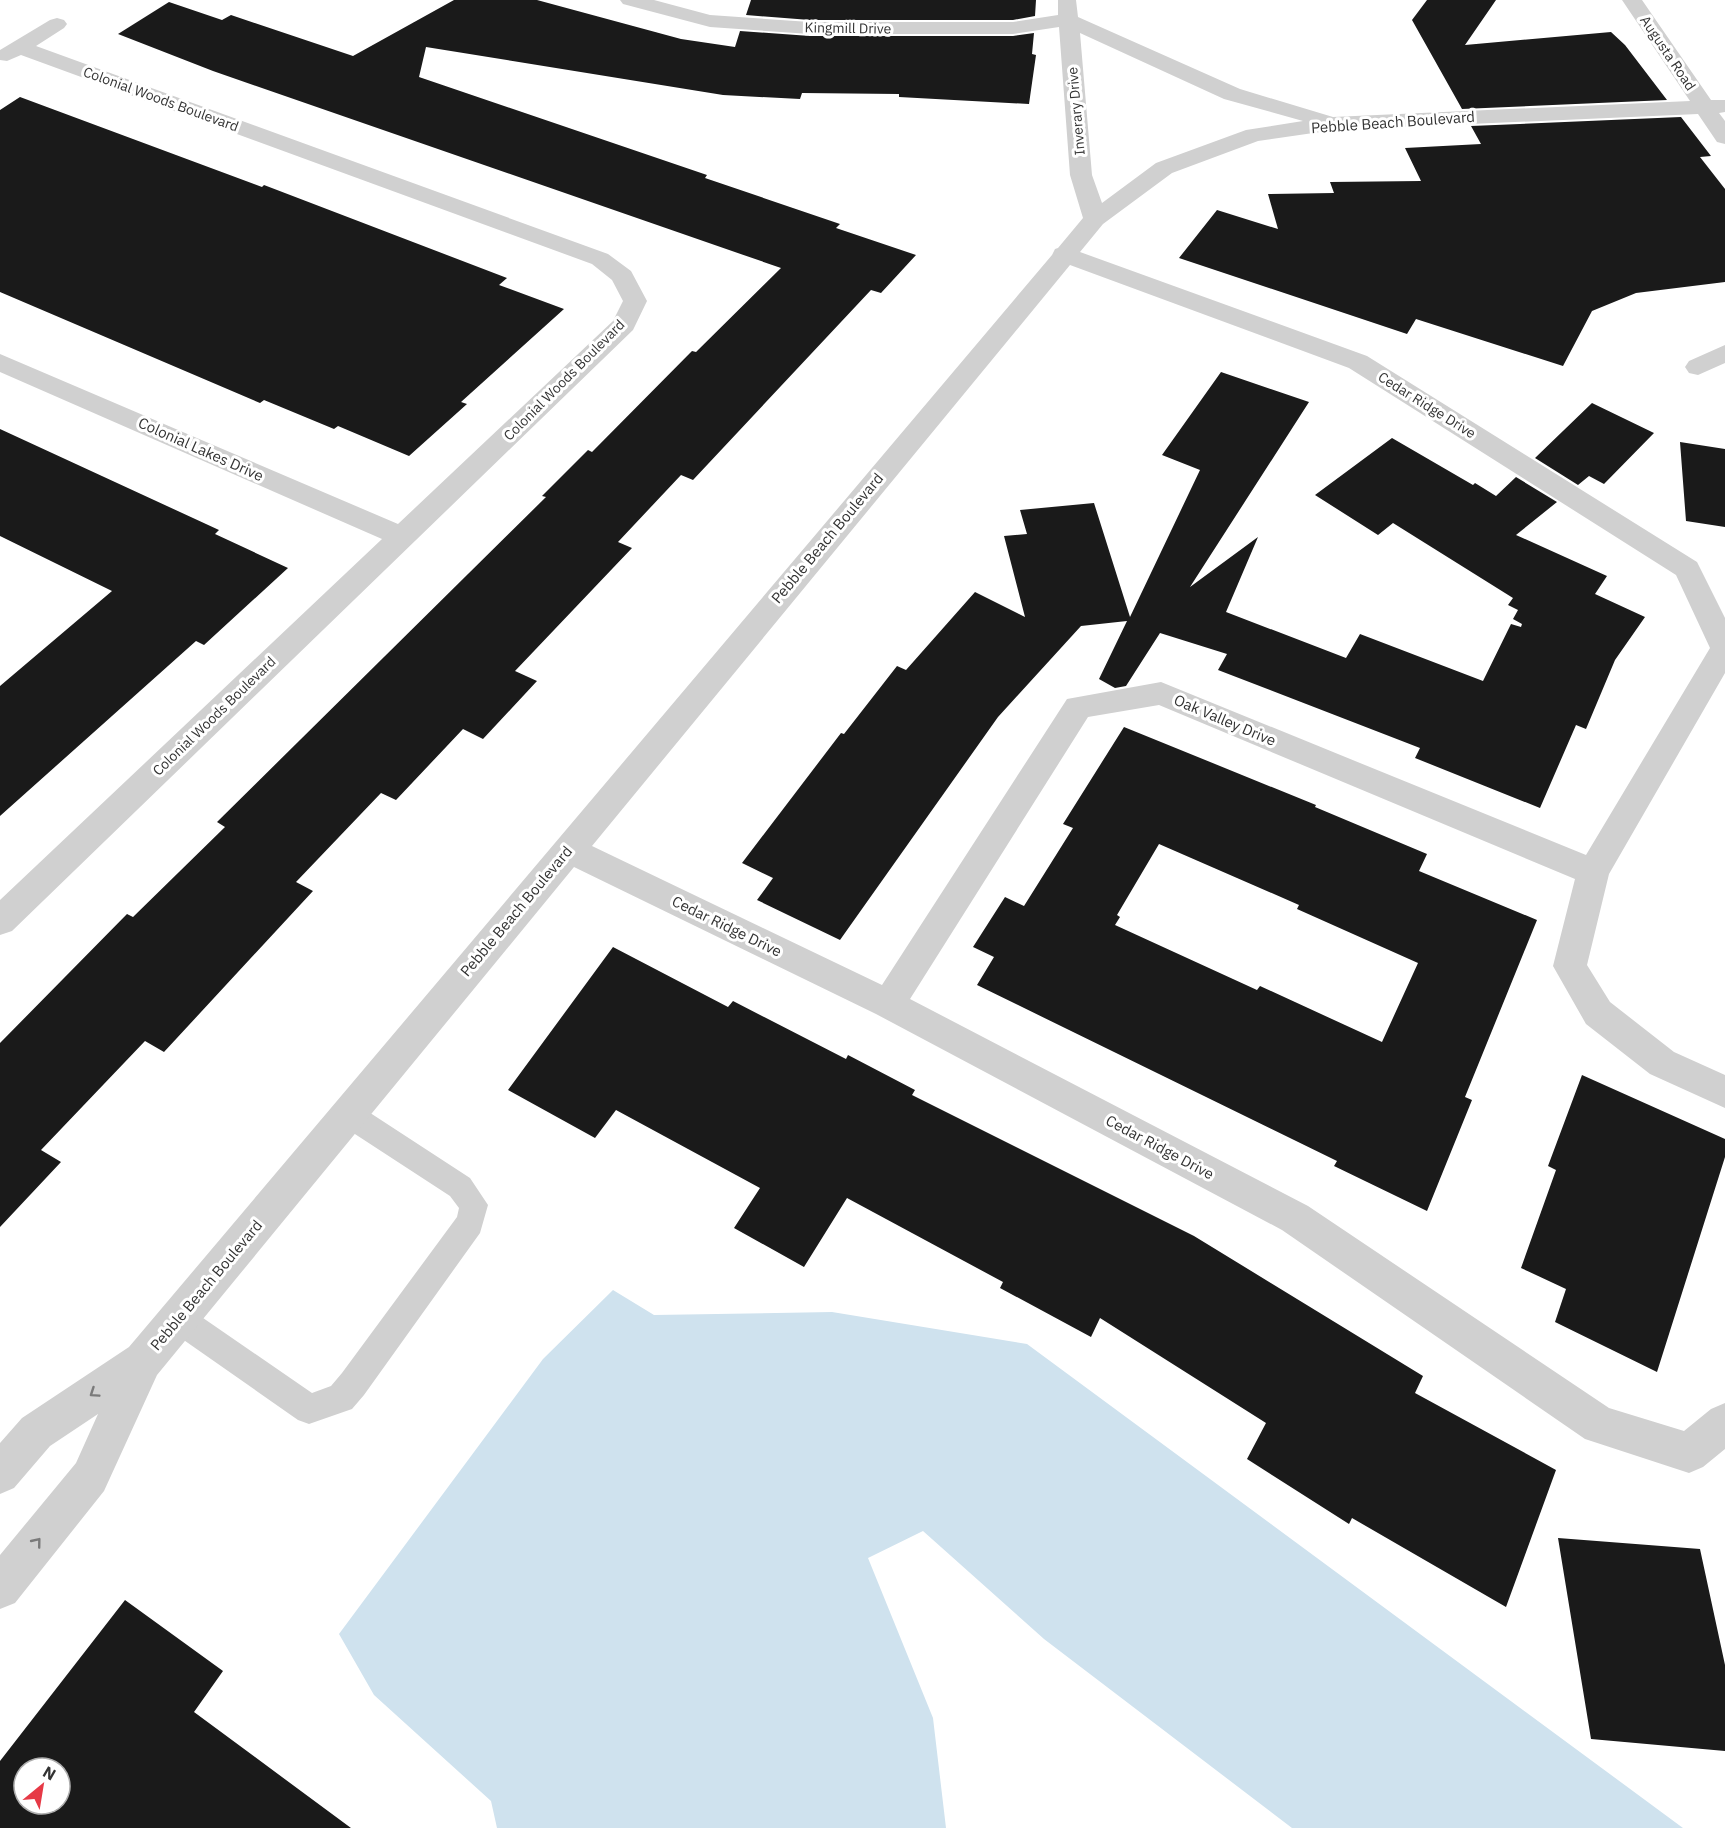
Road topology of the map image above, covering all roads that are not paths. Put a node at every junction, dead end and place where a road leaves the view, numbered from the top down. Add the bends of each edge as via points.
1 (630, 0) edge
2 (1632, 0) edge
3 (1068, 10) edge
4 (57, 24) dead end
5 (9, 53) edge
6 (1714, 106) edge
7 (1335, 123) junction
8 (1725, 137) edge
9 (1095, 219) junction
10 (1063, 254) junction
11 (1725, 353) edge
12 (0, 362) edge
13 (1698, 367) dead end
14 (402, 537) junction
15 (1725, 648) edge
16 (568, 849) junction
17 (1593, 872) junction
18 (0, 921) edge
19 (888, 1004) junction
20 (1725, 1092) edge
21 (348, 1114) junction
22 (179, 1319) junction
23 (143, 1361) junction
24 (1725, 1423) edge
25 (0, 1474) edge
26 (0, 1588) edge

1 - 3 street, Kingmill Drive via 710,21 810,28 1013,28
2 - 6 street, Augusta Road
3 - 7 street via 1232,94
3 - 9 street, Inverary Drive via 1082,175
4 - 5 street
5 - 14 street, Colonial Woods Boulevard via 600,259 622,276 635,300 624,325
6 - 7 street, Pebble Beach Boulevard
6 - 8 street, Augusta Road
7 - 9 street, Pebble Beach Boulevard via 1254,135 1164,168
9 - 10 street, Pebble Beach Boulevard
10 - 15 street, Cedar Ridge Drive via 1358,362 1687,569
10 - 16 street, Pebble Beach Boulevard
11 - 13 street
12 - 14 street, Colonial Lakes Drive
14 - 18 street, Colonial Woods Boulevard
15 - 17 street, Cedar Ridge Drive
16 - 19 street, Cedar Ridge Drive
16 - 21 street, Pebble Beach Boulevard
17 - 19 street, Oak Valley Drive via 1161,693 1078,707
17 - 20 street, Cedar Ridge Drive via 1570,966 1598,1012 1662,1063
19 - 24 street, Cedar Ridge Drive via 1295,1218 1599,1425 1689,1453
21 - 22 street, Pebble Beach Boulevard
21 - 22 lane via 460,1187 474,1205 470,1223 353,1384 341,1398 309,1408
22 - 23 street, Pebble Beach Boulevard
23 -> 25 street, Pebble Beach Boulevard via 36,1432
26 -> 23 street, Pebble Beach Boulevard via 90,1477

